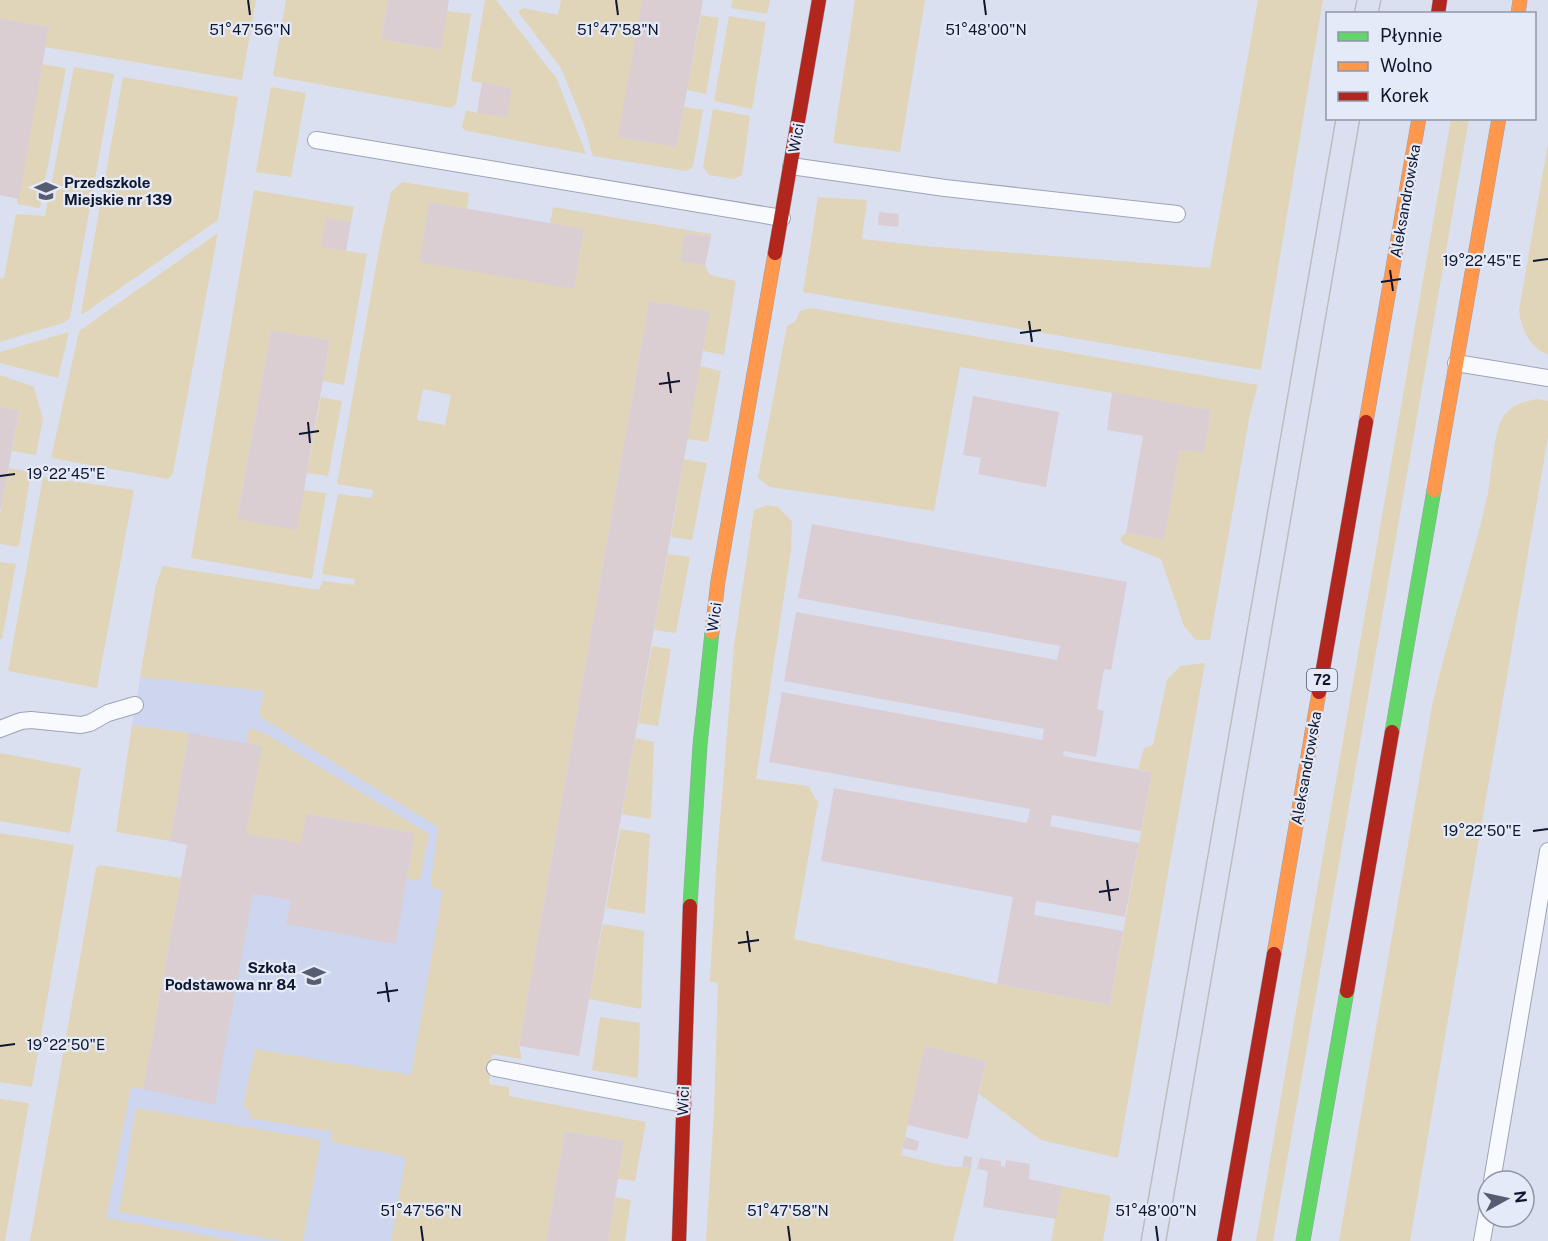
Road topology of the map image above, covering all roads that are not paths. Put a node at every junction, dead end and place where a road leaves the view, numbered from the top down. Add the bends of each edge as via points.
1 (819, 0) edge
2 (1419, 120) edge
3 (1499, 120) edge
4 (316, 140) dead end
5 (791, 166) junction
6 (1177, 214) dead end
7 (782, 218) junction
8 (1456, 363) junction
9 (1548, 378) edge
10 (135, 705) dead end
11 (0, 729) edge
12 (1548, 850) edge
13 (495, 1068) dead end
14 (683, 1104) junction
15 (1494, 1169) edge
16 (679, 1241) edge
17 (1224, 1241) edge
18 (1303, 1241) edge

1 - 5 main road, Wici
2 - 17 main road, Aleksandrowska / 72
3 - 8 main road
4 - 7 lane
5 - 6 lane
5 - 7 main road, Wici
7 - 14 main road, Wici via 710,640 690,913
8 - 9 lane
8 - 18 main road
10 - 11 lane via 81,725 21,721
12 - 15 lane
13 - 14 lane
14 - 16 main road, Wici

